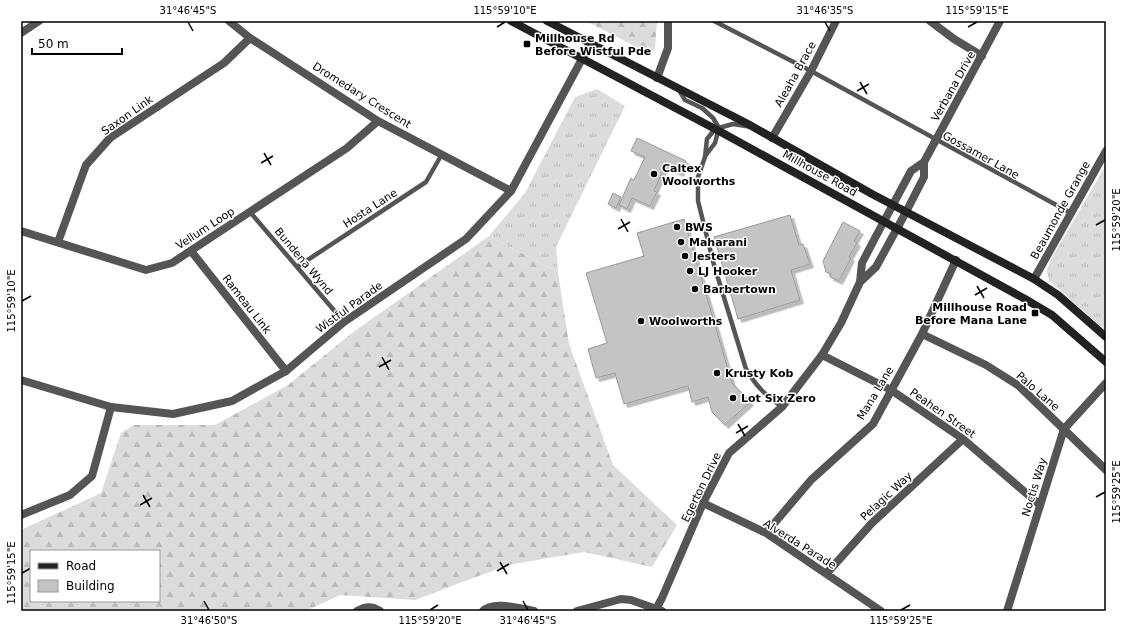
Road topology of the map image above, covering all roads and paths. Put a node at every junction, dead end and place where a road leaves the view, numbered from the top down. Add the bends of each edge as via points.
1 (39, 21) edge
2 (229, 21) edge
3 (511, 21) edge
4 (548, 21) edge
5 (668, 21) edge
6 (714, 21) edge
7 (836, 21) edge
8 (930, 21) edge
9 (1000, 21) edge
10 (21, 33) edge
11 (250, 38) junction
12 (590, 44) junction
13 (982, 56) junction
14 (583, 58) junction
15 (811, 71) junction
16 (657, 78) junction
17 (678, 89) junction
18 (378, 121) junction
19 (753, 127) junction
20 (718, 129) junction
21 (772, 138) junction
22 (936, 140) junction
23 (1106, 151) edge
24 (442, 154) junction
25 (705, 157) junction
26 (924, 162) junction
27 (511, 191) junction
28 (893, 205) junction
29 (250, 212) junction
30 (906, 212) junction
31 (1070, 214) junction
32 (885, 221) junction
33 (897, 228) junction
34 (21, 231) edge
35 (58, 242) junction
36 (191, 251) junction
37 (956, 260) junction
38 (297, 267) junction
39 (1034, 279) junction
40 (860, 282) junction
41 (344, 322) junction
42 (922, 334) junction
43 (1106, 337) edge
44 (822, 355) junction
45 (1106, 362) edge
46 (286, 371) junction
47 (21, 380) edge
48 (1106, 383) edge
49 (891, 390) junction
50 (111, 407) junction
51 (782, 407) junction
52 (1064, 429) junction
53 (963, 439) junction
54 (1106, 470) edge
55 (703, 503) junction
56 (1040, 505) junction
57 (21, 514) edge
58 (766, 533) junction
59 (827, 573) junction
60 (659, 610) edge
61 (357, 611) edge
62 (380, 611) edge
63 (483, 611) edge
64 (534, 611) edge
65 (577, 611) edge
66 (881, 611) edge
67 (1007, 611) edge

1 - 10 street
2 - 11 street, Dromedary Crescent
3 - 14 main road, Millhouse Road
4 - 12 main road, Millhouse Road
5 - 16 street via 668,48
6 - 15 lane, Gossamer Lane
7 - 15 street, Aleaha Brace
8 - 13 street
9 - 13 street, Verbana Drive
11 - 18 street, Dromedary Crescent
11 - 35 street, Saxon Link via 224,63 110,138 86,165
12 - 14 street, Wistful Parade
12 - 16 main road, Millhouse Road
13 - 22 street, Verbana Drive
14 - 20 main road, Millhouse Road
14 - 27 street, Wistful Parade
15 - 21 street, Aleaha Brace
15 - 22 lane, Gossamer Lane
16 - 17 main road, Millhouse Road
17 - 19 main road, Millhouse Road
17 - 20 lane via 685,100 702,108 713,118
18 - 24 street, Dromedary Crescent
18 - 29 street, Vellum Loop via 347,148
19 - 20 lane via 733,124
19 - 21 main road, Millhouse Road
20 - 25 lane via 715,143
20 - 25 lane via 707,139
20 - 32 main road, Millhouse Road
21 - 28 main road, Millhouse Road
22 - 26 street, Verbana Drive
22 - 31 lane, Gossamer Lane
23 - 31 street, Beaumonde Grange
24 - 27 street, Dromedary Crescent
24 - 38 lane, Hosta Lane via 426,182
25 - 51 lane via 698,177 698,200 727,312 746,369 755,385
26 - 28 street, Verbana Drive via 911,171
26 - 30 street, Verbana Drive via 924,177
27 - 41 street, Wistful Parade via 466,239
28 - 30 main road, Millhouse Road
28 - 32 street, Verbana Drive
29 - 36 street, Vellum Loop
29 - 38 lane, Bundena Wynd
30 - 33 street, Verbana Drive
30 - 39 main road, Millhouse Road
31 - 39 street, Beaumonde Grange
32 - 33 main road, Millhouse Road
32 - 40 street, Egerton Drive via 862,263
33 - 37 main road, Millhouse Road
33 - 40 street, Egerton Drive via 876,267
34 - 35 street, Vellum Loop
35 - 36 street, Vellum Loop via 146,270 172,263
36 - 46 street, Rameau Link
37 - 42 street, Mana Lane
37 - 45 main road, Millhouse Road via 1052,315
38 - 41 lane, Bundena Wynd
39 - 43 main road, Millhouse Road via 1056,293
40 - 44 street, Egerton Drive via 841,323
41 - 46 street, Wistful Parade
42 - 49 street, Mana Lane
42 - 52 street, Palo Lane via 986,365 1019,386
44 - 49 street, Peahen Street
44 - 51 street, Egerton Drive
46 - 50 street, Wistful Parade via 232,401 173,414
47 - 50 street, Wistful Parade
48 - 52 street, Noctis Way
49 - 53 street, Peahen Street
49 - 58 street, Mana Lane via 873,424 811,480
50 - 57 street via 92,476 70,495
51 - 55 street, Egerton Drive via 729,453
52 - 54 street, Palo Lane
52 - 56 street, Noctis Way
53 - 56 street, Peahen Street
53 - 59 street, Pelagic Way via 872,523
55 - 58 street, Alverda Parade
55 - 60 street, Egerton Drive
56 - 67 street, Noctis Way
58 - 59 street, Alverda Parade
59 - 66 street, Alverda Parade
60 - 65 street via 631,600 621,600
61 - 62 street via 364,607 373,607
63 - 64 street via 496,606

